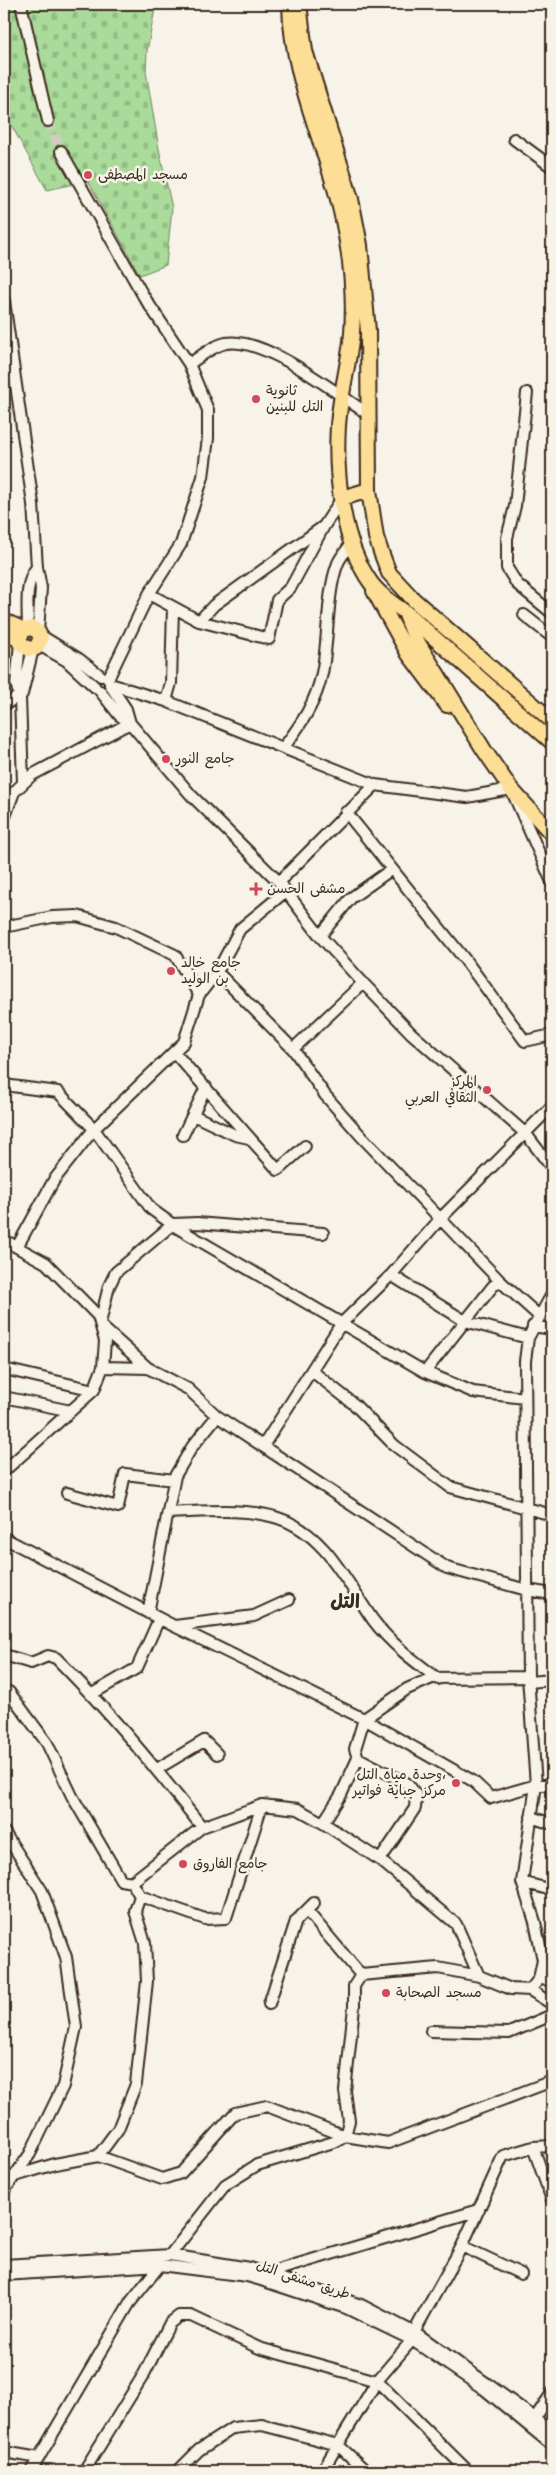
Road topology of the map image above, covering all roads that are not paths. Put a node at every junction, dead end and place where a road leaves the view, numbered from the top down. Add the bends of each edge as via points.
1 (21, 4) edge
2 (290, 4) edge
3 (299, 4) edge
4 (48, 121) tunnel mouth
5 (514, 139) dead end
6 (61, 151) tunnel mouth
7 (552, 167) edge
8 (4, 301) edge
9 (189, 364) junction
10 (527, 393) dead end
11 (343, 398) junction
12 (368, 414) junction
13 (369, 490) junction
14 (342, 498) junction
15 (324, 526) junction
16 (352, 544) junction
17 (389, 573) junction
18 (371, 583) junction
19 (149, 594) junction
20 (173, 607) junction
21 (405, 612) junction
22 (552, 613) edge
23 (524, 615) dead end
24 (4, 621) edge
25 (199, 621) junction
26 (4, 633) edge
27 (552, 637) edge
28 (30, 638) junction
29 (107, 681) junction
30 (97, 689) junction
31 (20, 698) junction
32 (166, 702) junction
33 (4, 705) edge
34 (552, 721) edge
35 (130, 723) junction
36 (552, 742) edge
37 (284, 747) junction
38 (484, 750) junction
39 (23, 782) junction
40 (376, 785) junction
41 (511, 789) junction
42 (7, 802) edge
43 (346, 812) junction
44 (4, 819) edge
45 (552, 834) edge
46 (392, 869) junction
47 (279, 882) junction
48 (552, 882) edge
49 (286, 891) junction
50 (4, 927) edge
51 (320, 936) junction
52 (217, 972) junction
53 (363, 983) junction
54 (200, 995) junction
55 (552, 1035) edge
56 (293, 1049) junction
57 (174, 1052) junction
58 (4, 1085) edge
59 (206, 1086) junction
60 (552, 1106) edge
61 (193, 1115) junction
62 (94, 1129) junction
63 (526, 1134) junction
64 (183, 1135) dead end
65 (249, 1138) junction
66 (305, 1146) dead end
67 (552, 1168) edge
68 (441, 1218) junction
69 (173, 1224) junction
70 (324, 1233) dead end
71 (4, 1240) edge
72 (17, 1247) junction
73 (391, 1275) junction
74 (500, 1281) junction
75 (552, 1294) edge
76 (539, 1316) junction
77 (465, 1321) junction
78 (341, 1324) junction
79 (100, 1325) junction
80 (533, 1326) junction
81 (552, 1329) edge
82 (528, 1338) junction
83 (103, 1367) junction
84 (148, 1368) junction
85 (4, 1369) edge
86 (312, 1371) junction
87 (425, 1372) junction
88 (94, 1390) junction
89 (4, 1398) edge
90 (525, 1398) junction
91 (71, 1411) junction
92 (217, 1416) junction
93 (263, 1446) junction
94 (4, 1472) edge
95 (174, 1480) junction
96 (67, 1493) dead end
97 (526, 1509) junction
98 (168, 1513) junction
99 (552, 1515) edge
100 (4, 1538) edge
101 (527, 1590) junction
102 (552, 1594) edge
103 (289, 1600) dead end
104 (148, 1613) junction
105 (159, 1619) junction
106 (174, 1626) junction
107 (4, 1655) edge
108 (438, 1678) junction
109 (529, 1680) junction
110 (552, 1680) edge
111 (9, 1692) dead end
112 (92, 1694) junction
113 (364, 1719) junction
114 (217, 1754) dead end
115 (358, 1758) junction
116 (156, 1769) junction
117 (536, 1785) junction
118 (552, 1785) edge
119 (262, 1806) junction
120 (531, 1817) junction
121 (323, 1823) junction
122 (552, 1824) edge
123 (202, 1827) junction
124 (4, 1832) edge
125 (380, 1860) junction
126 (132, 1882) junction
127 (522, 1882) junction
128 (552, 1890) edge
129 (140, 1896) junction
130 (314, 1903) dead end
131 (307, 1911) junction
132 (361, 1975) junction
133 (479, 1976) junction
134 (539, 1979) junction
135 (552, 1980) edge
136 (530, 1990) junction
137 (269, 2004) dead end
138 (552, 2004) edge
139 (552, 2015) edge
140 (431, 2031) dead end
141 (552, 2081) edge
142 (345, 2136) junction
143 (552, 2146) edge
144 (533, 2147) junction
145 (98, 2156) junction
146 (15, 2176) junction
147 (4, 2191) edge
148 (552, 2200) edge
149 (479, 2210) junction
150 (462, 2246) junction
151 (170, 2254) junction
152 (4, 2264) edge
153 (160, 2265) junction
154 (268, 2273) junction
155 (520, 2274) dead end
156 (4, 2275) edge
157 (413, 2336) junction
158 (377, 2381) junction
159 (552, 2393) edge
160 (535, 2418) junction
161 (552, 2432) edge
162 (338, 2445) junction
163 (552, 2445) edge
164 (4, 2452) edge
165 (39, 2458) junction
166 (31, 2471) edge
167 (84, 2471) edge
168 (178, 2471) edge
169 (322, 2471) edge
170 (366, 2471) edge
171 (468, 2471) edge

1 - 4 street
2 - 11 main road via 298,65 340,200 348,245 352,330
3 - 12 main road via 305,51 351,199 360,245 368,331
5 - 7 street
6 - 9 street via 144,297
8 - 28 street via 33,504 36,567 41,588
9 - 11 street via 221,345 247,344 274,354
9 - 19 street via 208,410 203,477 181,544
10 - 22 street via 515,506 507,538 507,568 517,584
11 - 12 street
11 - 14 main road via 338,424 337,461
12 - 13 main road
13 - 14 main road
13 - 17 main road via 376,537
14 - 15 street
14 - 16 main road
15 - 25 street via 214,605
15 - 25 street via 291,587 277,600 269,639
16 - 18 main road
16 - 37 street via 338,562 322,672 315,698
17 - 21 main road
17 - 34 main road via 440,625
18 - 21 main road via 387,600
18 - 38 main road via 408,653
19 - 20 street
19 - 29 street
20 - 25 street
20 - 32 street via 171,683
21 - 36 main road
21 - 38 main road via 420,645
23 - 27 street
24 - 28 main road
26 - 28 main road
28 - 29 street via 80,658
28 - 30 street via 67,661
28 - 31 street via 16,683
29 - 30 street via 95,681
29 - 32 street
29 - 35 street via 126,709
30 - 35 street
31 - 33 street
31 - 39 street
32 - 37 street
35 - 39 street via 43,768
35 - 47 street via 192,795
37 - 40 street
38 - 41 main road
39 - 42 street
40 - 41 street via 467,797
40 - 43 street
41 - 45 main road
41 - 48 street
42 - 44 street
43 - 46 street
43 - 47 street
46 - 51 street via 351,898
46 - 55 street via 525,1041
47 - 49 street
49 - 51 street
49 - 52 street via 240,929
50 - 54 street via 52,917 77,916 116,927 175,955
51 - 53 street
52 - 54 street
52 - 56 street
53 - 56 street
53 - 63 street via 411,1033
54 - 57 street via 184,1042
56 - 68 street via 343,1116
57 - 59 street
57 - 62 street
58 - 62 street via 58,1092
59 - 61 street
59 - 65 street
60 - 63 street
61 - 64 street
61 - 65 street via 235,1135
62 - 69 street via 151,1209
62 - 72 street via 54,1180
63 - 67 street
63 - 68 street
65 - 66 street via 278,1170
68 - 73 street
68 - 74 street
69 - 70 street
69 - 78 street
69 - 79 street via 116,1272 109,1286
71 - 72 street
72 - 79 street via 46,1263 98,1316
73 - 77 street
73 - 78 street
74 - 76 street
74 - 77 street
75 - 76 street
76 - 80 street
77 - 82 street
77 - 87 street
78 - 86 street
78 - 87 street
79 - 83 street via 105,1340
79 - 84 street
80 - 81 street
80 - 82 street
82 - 90 street
83 - 84 street
83 - 88 street
84 - 92 street via 188,1389
85 - 88 street
86 - 93 street
86 - 97 street via 355,1405 394,1445 450,1487
87 - 90 street via 473,1392
88 - 91 street
89 - 91 street
90 - 97 street
91 - 94 street
92 - 93 street
92 - 95 street via 192,1447
93 - 101 street via 447,1568
95 - 96 street via 125,1474 118,1507
95 - 98 street
97 - 99 street
97 - 101 street
98 - 104 street
98 - 108 street via 229,1511 278,1518 308,1533 343,1573 374,1620 402,1652
100 - 104 street
101 - 102 street
101 - 109 street
103 - 106 street via 254,1616
104 - 105 street
105 - 106 street
105 - 112 street via 137,1668
106 - 113 street
107 - 112 street via 31,1664 48,1656 56,1658
108 - 109 street
108 - 113 street via 407,1689
109 - 110 street
109 - 117 street
111 - 126 street via 47,1743 72,1796 122,1880
112 - 116 street
113 - 115 street via 354,1749
113 - 117 street via 472,1781 491,1798
114 - 116 street via 204,1741
115 - 121 street via 341,1795
115 - 125 street via 408,1784 416,1795 415,1808
116 - 123 street
117 - 118 street
117 - 120 street
119 - 121 street via 298,1809
119 - 123 street
119 - 129 street via 226,1918 206,1919
120 - 122 street
120 - 127 street
121 - 125 street
123 - 126 street
124 - 146 street via 42,1891 66,1957 76,2027 63,2086 30,2154
125 - 133 street via 456,1924
126 - 129 street
127 - 128 street
127 - 134 street via 544,1960
129 - 145 street via 135,1911 145,1943 147,1981 136,2084 118,2130
130 - 131 street
131 - 132 street
131 - 137 street via 296,1921
132 - 133 street via 438,1968
132 - 142 street via 354,1986 345,2091 349,2121
133 - 136 street via 511,1989
134 - 135 street
134 - 136 street
136 - 138 street
139 - 140 street via 509,2033
141 - 142 street via 388,2143
142 - 145 street via 267,2106 235,2113 181,2173 162,2179
142 - 151 street via 338,2142 257,2165 225,2185
143 - 144 street
144 - 148 street
144 - 149 street via 503,2156
145 - 146 street
146 - 147 street
149 - 150 street
149 - 154 street
150 - 155 street
150 - 157 street
151 - 152 street, طريق مشفى التل
151 - 154 street, طريق مشفى التل
153 - 156 street, طريق مشفى التل
153 - 157 street, طريق مشفى التل via 246,2276 346,2308
153 - 165 street via 129,2304
154 - 157 street, طريق مشفى التل via 361,2305
157 - 158 street
157 - 160 street, طريق مشفى التل
157 - 163 street, طريق مشفى التل
158 - 162 street
158 - 167 street via 259,2348 191,2316 179,2316 170,2323 144,2374
158 - 171 street
159 - 160 street
160 - 161 street, طريق مشفى التل
162 - 168 street via 262,2426 233,2428 199,2450
162 - 169 street
162 - 170 street
164 - 165 street
165 - 166 street

